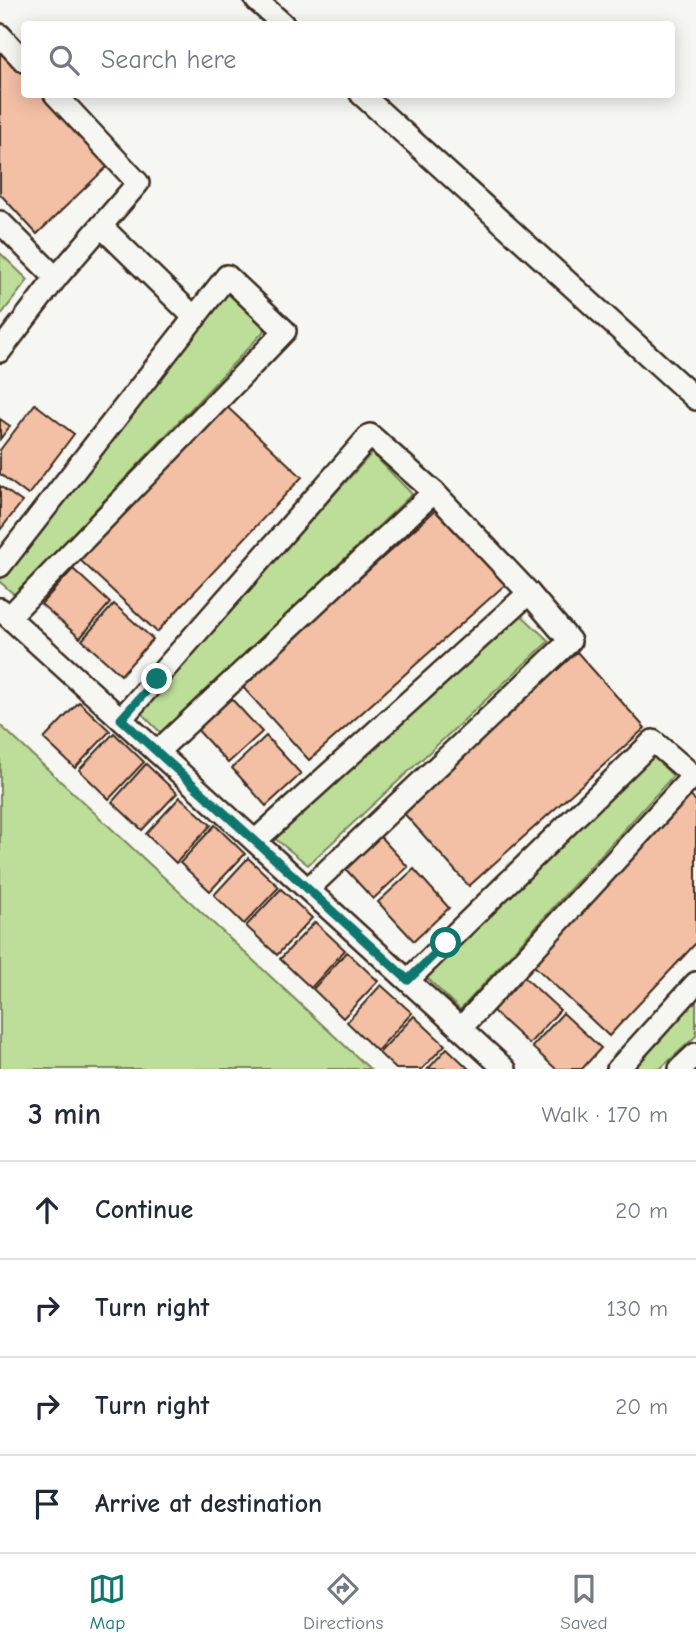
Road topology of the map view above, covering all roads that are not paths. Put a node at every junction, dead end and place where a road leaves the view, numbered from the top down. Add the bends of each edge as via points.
1 (256, 0) edge
2 (280, 21) edge
3 (0, 34) edge
4 (21, 58) edge
5 (59, 98) edge
6 (365, 98) edge
7 (0, 222) edge
8 (101, 226) junction
9 (56, 278) junction
10 (195, 318) junction
11 (0, 351) edge
12 (696, 399) edge
13 (434, 492) junction
14 (0, 566) edge
15 (529, 593) junction
16 (4, 613) edge
17 (121, 719) junction
18 (157, 752) junction
19 (695, 777) edge
20 (255, 841) junction
21 (308, 889) junction
22 (408, 980) junction
23 (696, 983) edge
24 (461, 1028) junction
25 (696, 1054) edge
26 (505, 1069) edge
27 (618, 1069) edge
28 (680, 1069) edge

1 - 2 street
3 - 4 street
5 - 8 street via 138,183
6 - 12 street
7 - 9 street
8 - 9 street
8 - 10 street
9 - 11 street
10 - 14 street
10 - 16 street via 228,276 285,331
13 - 15 street
13 - 17 street via 370,435
13 - 18 street
15 - 20 street
15 - 21 street via 570,640
16 - 17 street
17 - 18 street
18 - 20 street
19 - 22 street via 653,741
19 - 24 street
20 - 21 street
21 - 22 street
22 - 24 street
23 - 27 street
24 - 26 street
25 - 28 street

